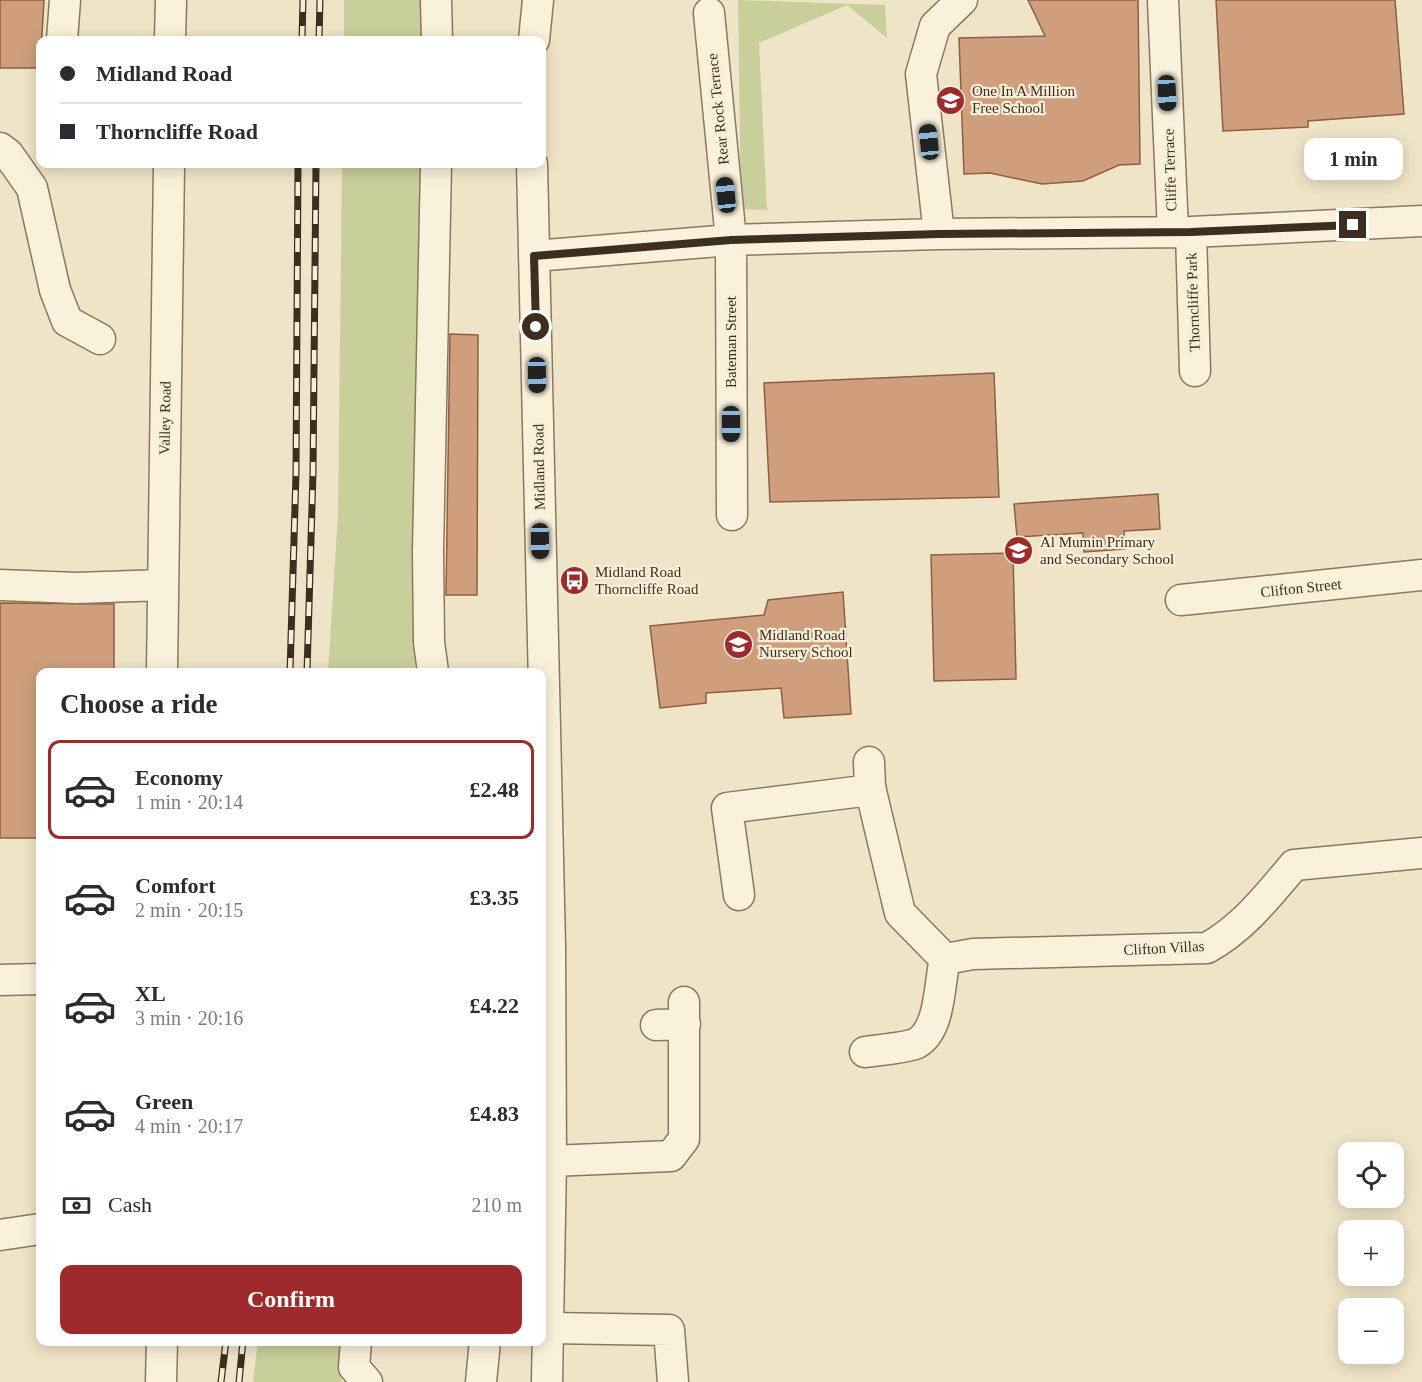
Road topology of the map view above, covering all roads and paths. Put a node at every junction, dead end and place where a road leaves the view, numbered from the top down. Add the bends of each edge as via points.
1 (65, 0) edge
2 (171, 0) edge
3 (436, 0) edge
4 (538, 0) edge
5 (962, 0) edge
6 (1162, 0) edge
7 (709, 13) dead end
8 (62, 36) edge
9 (171, 36) edge
10 (437, 36) edge
11 (534, 36) edge
12 (0, 148) edge
13 (169, 168) edge
14 (436, 168) edge
15 (532, 168) edge
16 (1422, 221) edge
17 (1182, 232) junction
18 (939, 234) junction
19 (731, 240) junction
20 (534, 256) junction
21 (100, 339) dead end
22 (1195, 371) dead end
23 (732, 515) dead end
24 (1422, 575) edge
25 (0, 585) edge
26 (163, 585) junction
27 (1181, 600) dead end
28 (162, 668) edge
29 (432, 668) edge
30 (541, 668) edge
31 (1422, 853) edge
32 (739, 895) dead end
33 (546, 946) edge
34 (945, 959) junction
35 (36, 979) edge
36 (0, 980) edge
37 (675, 1017) dead end
38 (866, 1052) dead end
39 (552, 1161) junction
40 (36, 1230) edge
41 (0, 1235) edge
42 (550, 1328) junction
43 (162, 1346) edge
44 (356, 1346) edge
45 (485, 1346) edge
46 (161, 1382) edge
47 (367, 1382) edge
48 (481, 1382) edge
49 (547, 1382) edge
50 (673, 1382) edge

1 - 8 street
2 - 9 street
3 - 10 street
4 - 11 street
5 - 18 street via 935,27 921,74
6 - 17 street, Cliffe Terrace
7 - 19 street, Rear Rock Terrace
12 - 21 street via 32,188 55,290 67,321
13 - 26 street, Valley Road
14 - 29 street via 428,551
15 - 20 street, Midland Road
16 - 17 street
17 - 18 street
17 - 22 street, Thorncliffe Park
18 - 19 street
19 - 20 street
19 - 23 street, Bateman Street
20 - 30 street, Midland Road
24 - 27 street, Clifton Street
25 - 26 street
26 - 28 street, Valley Road
31 - 34 street, Clifton Villas via 1293,865 1256,910 1227,937 1207,948 973,954
32 - 34 street via 728,808 827,795 870,776 900,913
33 - 39 street, Midland Road
34 - 38 street via 930,1029 917,1043
35 - 36 street
37 - 39 street via 684,1140 671,1156
39 - 42 street, Midland Road
40 - 41 street
42 - 49 street, Midland Road
42 - 50 street via 669,1330
43 - 46 street
44 - 47 street via 354,1366
45 - 48 street

